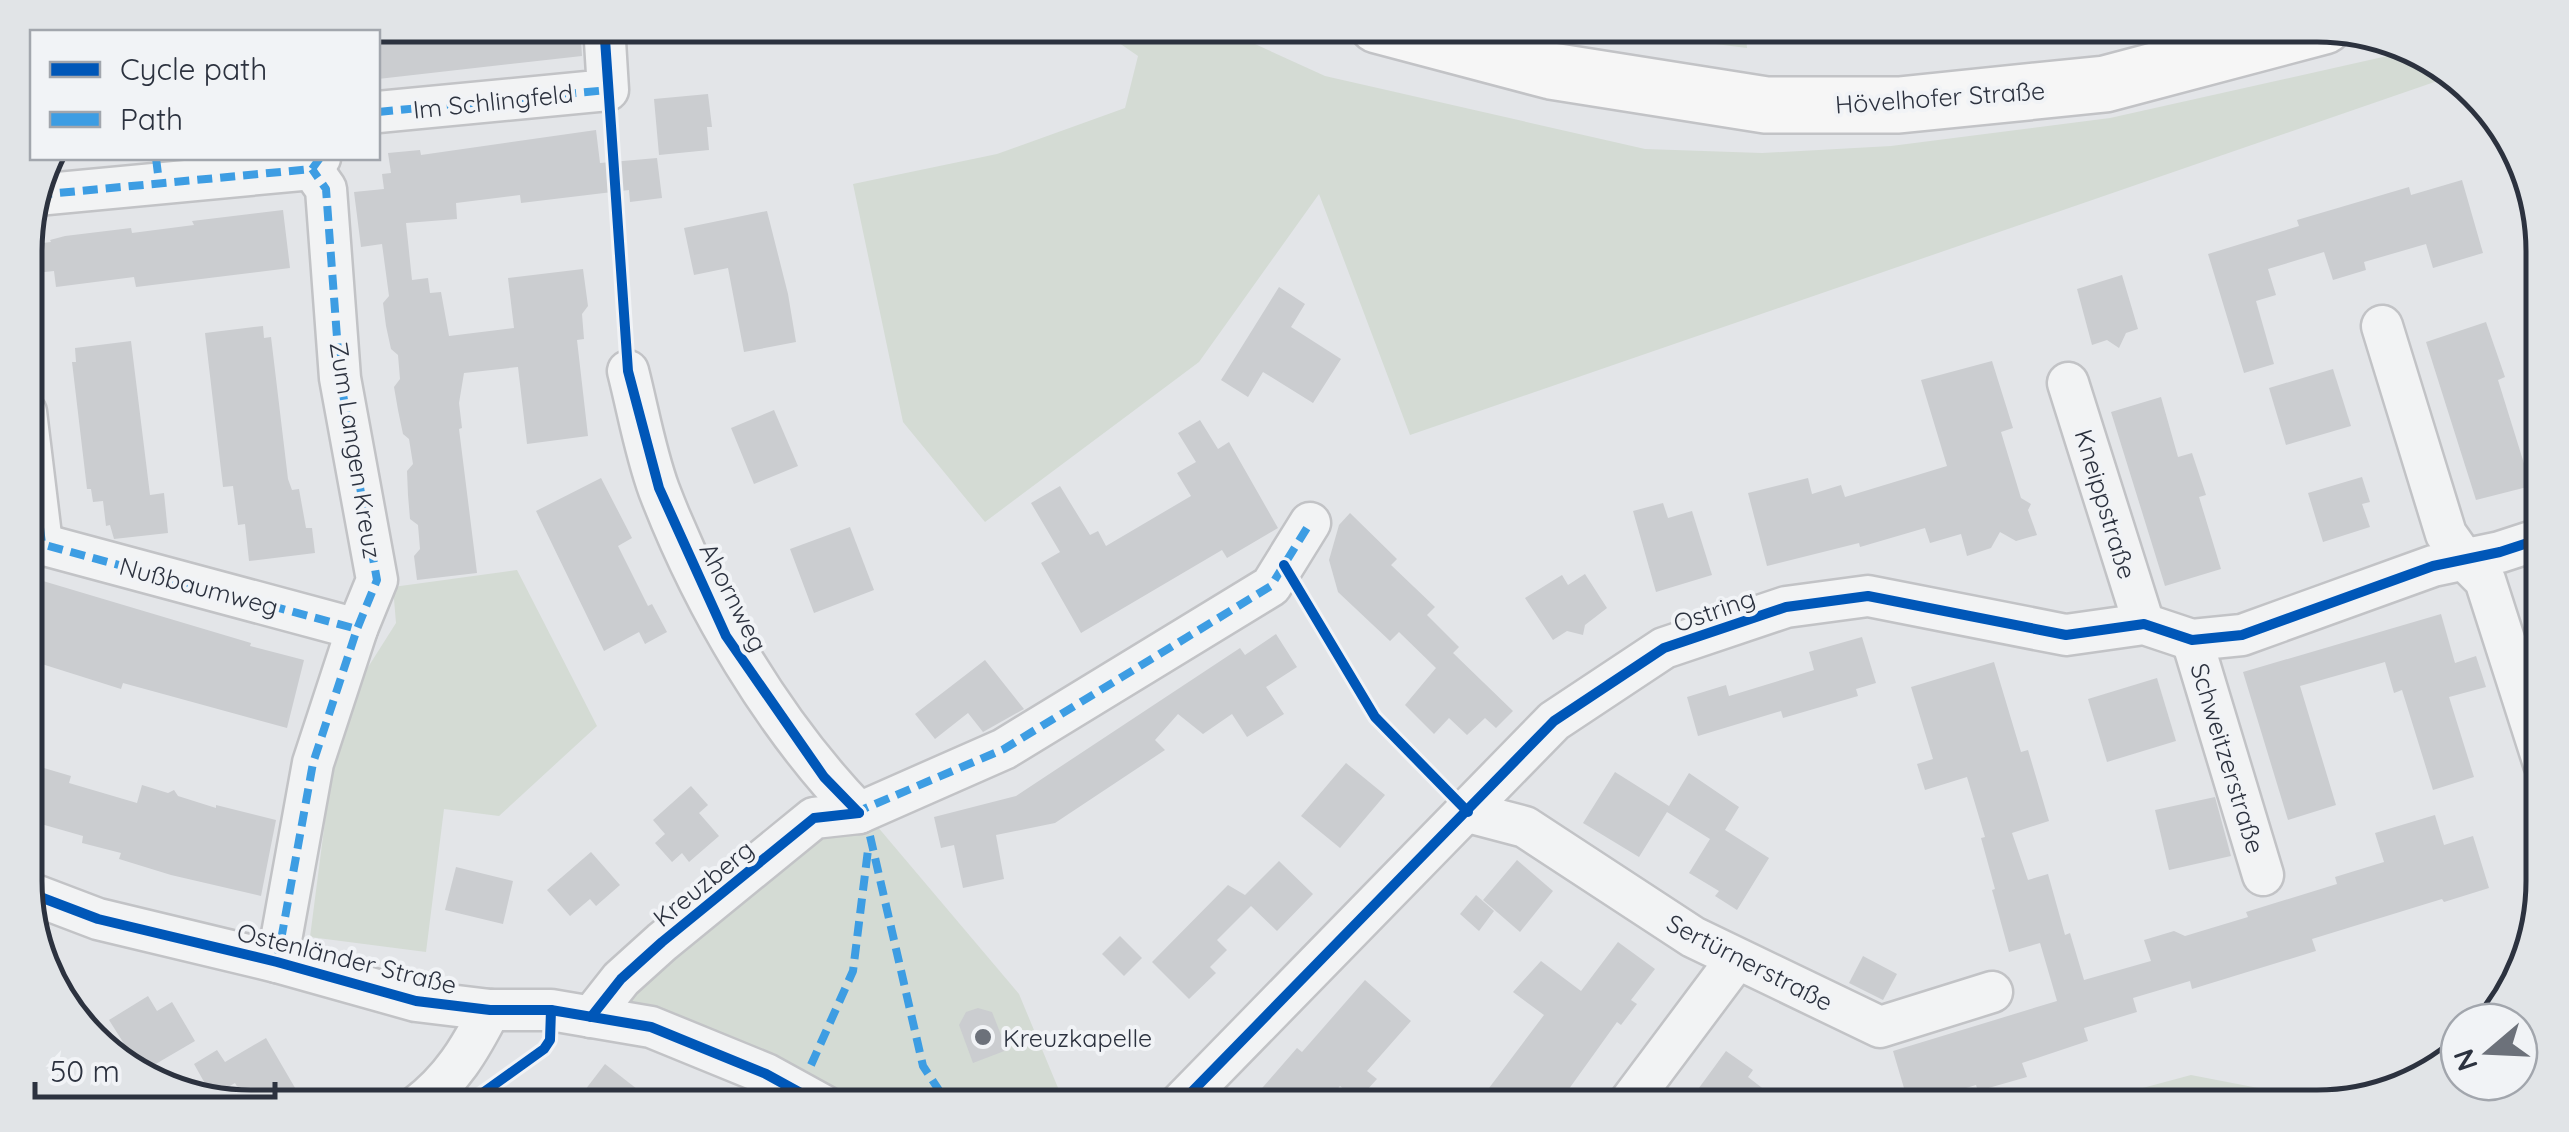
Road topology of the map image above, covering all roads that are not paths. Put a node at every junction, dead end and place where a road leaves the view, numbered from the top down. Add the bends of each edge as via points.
1 (605, 42) edge
2 (1441, 42) edge
3 (2264, 42) edge
4 (380, 112) edge
5 (316, 163) edge
6 (158, 170) edge
7 (52, 192) edge
8 (2382, 326) dead end
9 (628, 372) dead end
10 (2068, 383) dead end
11 (1310, 523) dead end
12 (43, 544) edge
13 (2526, 544) edge
14 (2463, 558) junction
15 (2144, 624) junction
16 (357, 629) junction
17 (2192, 640) junction
18 (2526, 708) edge
19 (1468, 812) junction
20 (859, 813) junction
21 (2264, 875) dead end
22 (43, 898) edge
23 (1736, 960) junction
24 (277, 962) junction
25 (1992, 992) dead end
26 (490, 1010) junction
27 (590, 1017) junction
28 (1639, 1089) edge
29 (439, 1090) edge
30 (795, 1090) edge
31 (1194, 1090) edge

1 - 4 street, Im Schlingfeld via 608,90
2 - 3 main road, Hövelhofer Straße via 1551,71 1766,105 1899,106 2105,84
5 - 6 street
5 - 16 street, Zum Langen Kreuz via 326,189 340,378 377,580
6 - 7 street
8 - 14 street via 2446,534
9 - 20 street, Ahornweg via 659,488 726,636 824,777
10 - 15 street, Kneippstraße
11 - 20 street, Kreuzberg via 1271,586 1004,750
12 - 16 street, Nußbaumweg
13 - 14 street, Ostring
14 - 17 street, Ostring via 2242,634
14 - 18 street via 2485,580
15 - 17 street, Ostring
15 - 19 street, Ostring via 2066,635 1868,596 1786,606 1664,648 1554,721
16 - 24 street, Zum Langen Kreuz via 314,763
17 - 21 street, Schweitzerstraße
19 - 23 street, Sertürnerstraße via 1525,828
19 - 31 street, Ostring
20 - 27 street, Kreuzberg via 814,818 648,954
22 - 24 street, Ostenländer Straße via 98,919
23 - 25 street, Sertürnerstraße via 1880,1027
23 - 28 street
24 - 26 street, Ostenländer Straße via 416,1001
26 - 27 street, Ostenländer Straße
26 - 29 street via 467,1056
27 - 30 street, Ostenländer Straße via 651,1028

